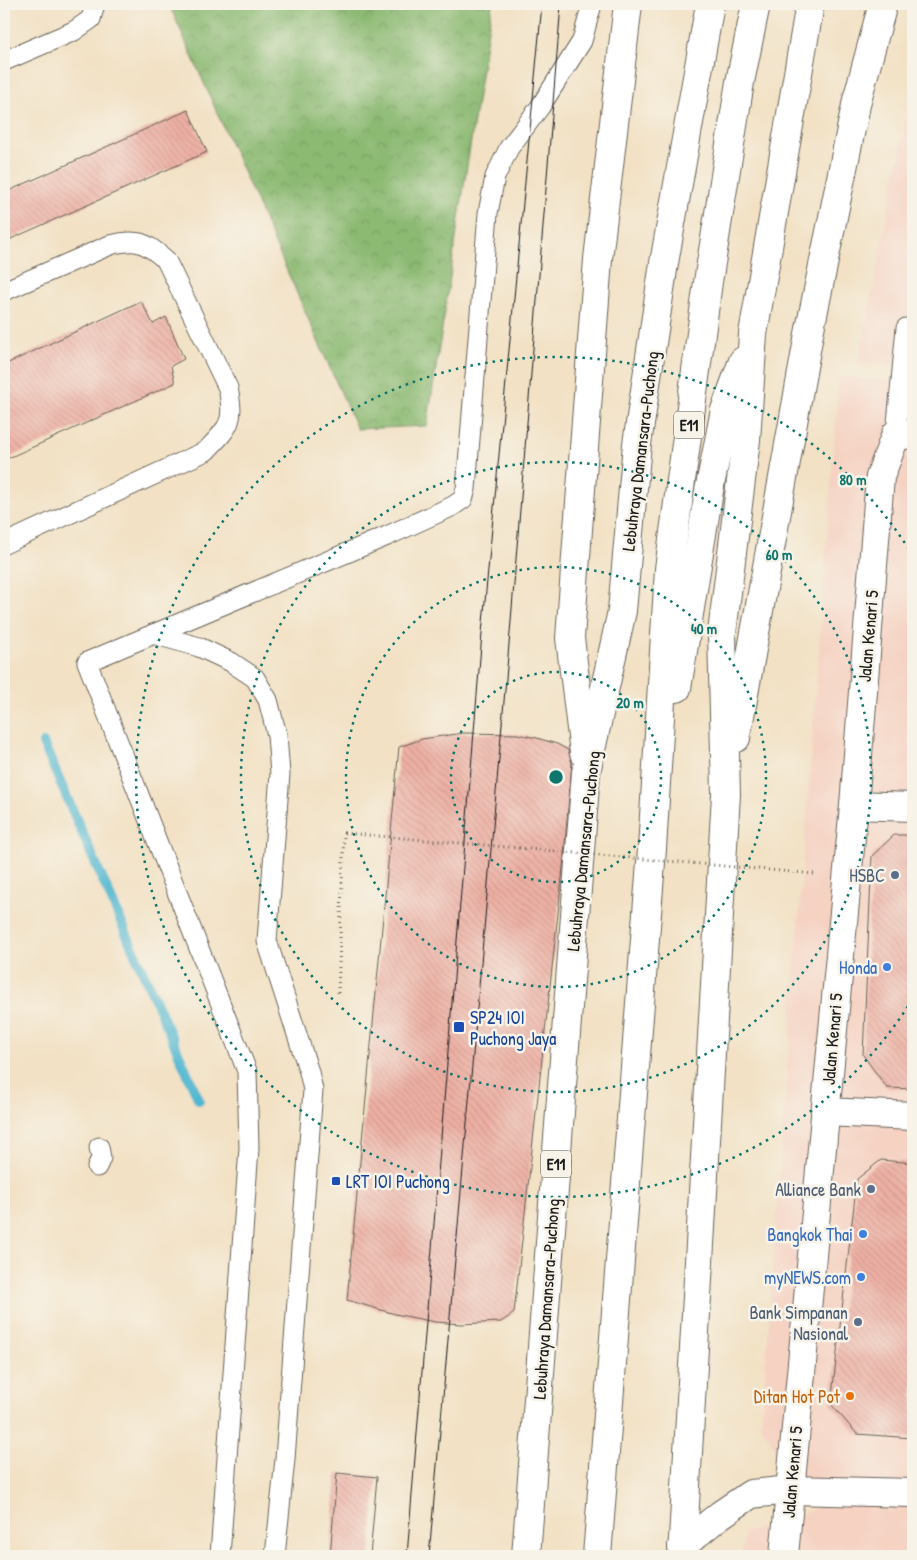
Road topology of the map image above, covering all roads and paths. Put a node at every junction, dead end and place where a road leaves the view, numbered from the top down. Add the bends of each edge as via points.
1 (95, 4) edge
2 (592, 4) edge
3 (628, 4) edge
4 (710, 4) edge
5 (756, 4) edge
6 (810, 4) edge
7 (883, 4) edge
8 (4, 61) edge
9 (4, 291) edge
10 (913, 328) edge
11 (753, 334) junction
12 (905, 435) edge
13 (4, 544) edge
14 (153, 634) junction
15 (586, 772) junction
16 (726, 794) junction
17 (854, 805) junction
18 (913, 807) edge
19 (652, 849) junction
20 (815, 874) dead end
21 (338, 993) dead end
22 (825, 1112) junction
23 (913, 1116) edge
24 (99, 1147) dead end
25 (98, 1167) dead end
26 (790, 1490) junction
27 (913, 1493) edge
28 (682, 1551) edge
29 (220, 1556) edge
30 (275, 1556) edge
31 (526, 1556) edge
32 (597, 1556) edge
33 (784, 1556) edge

1 - 8 lane via 91,19 74,31
2 - 14 lane via 582,41 540,107 509,148 495,177 488,214 463,498 453,506 387,536
3 - 15 main road via 598,259 570,638
4 - 15 main road, Lebuhraya Damansara–Puchong / E11 via 664,264 637,444 622,611
5 - 19 main road, E11 via 708,282 669,569
6 - 11 main road
7 - 16 main road via 857,100 809,334
9 - 13 lane via 110,245 127,241 149,245 166,260 228,388 232,410 226,431 206,451
10 - 12 lane via 906,328
11 - 16 main road via 746,440 722,634
11 - 19 main road via 724,410
12 - 17 main road, Jalan Kenari 5 via 880,476
14 - 29 lane via 87,662 247,1071 249,1148
14 - 30 lane via 199,647 255,678 268,700 277,735 280,774 267,941 313,1090 286,1459
15 - 31 main road, Lebuhraya Damansara–Puchong / E11
16 - 28 main road
17 - 18 main road
17 - 22 main road, Jalan Kenari 5
19 - 32 main road, E11
20 - 21 path, bridge via 344,833
22 - 23 main road
22 - 26 main road, Jalan Kenari 5
24 - 25 lane via 101,1158
26 - 27 main road
26 - 28 main road via 751,1494 720,1515
26 - 33 main road, Jalan Kenari 5

